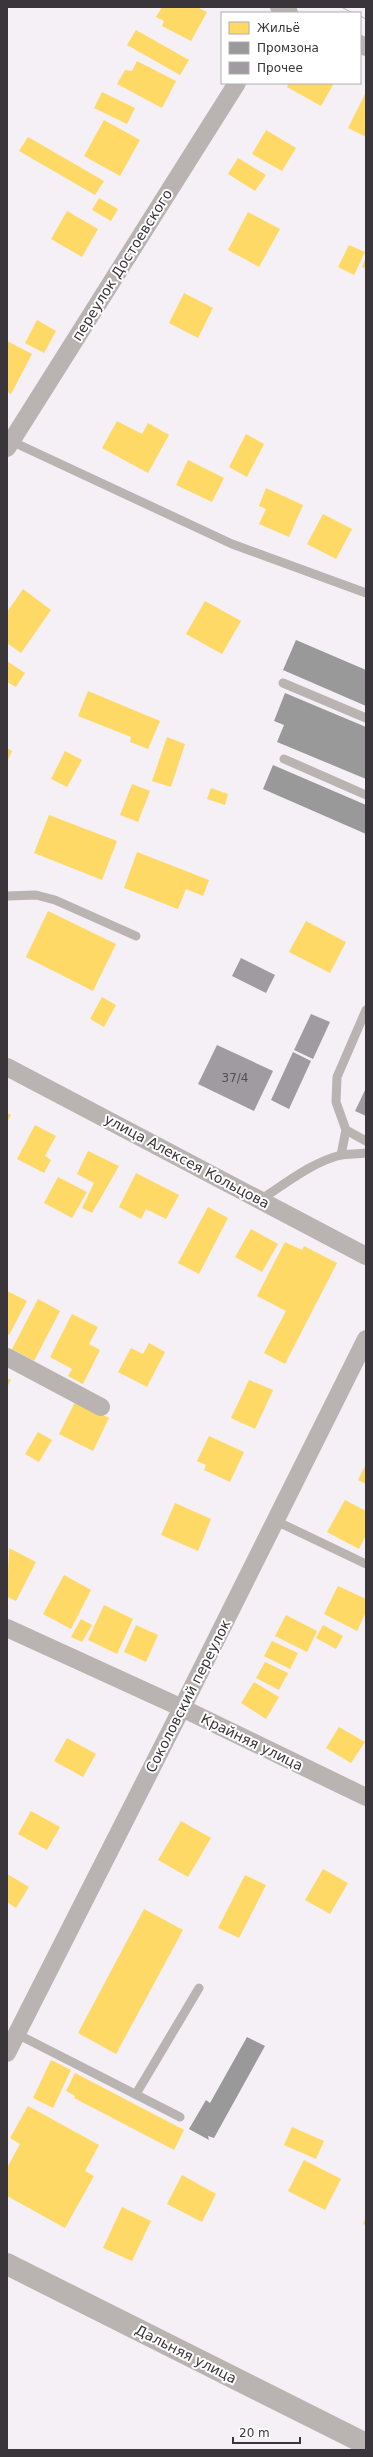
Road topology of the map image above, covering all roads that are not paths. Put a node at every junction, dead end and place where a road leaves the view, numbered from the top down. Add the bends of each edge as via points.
1 (236, 84) edge
2 (9, 444) edge
3 (366, 592) edge
4 (283, 683) dead end
5 (366, 718) edge
6 (284, 759) dead end
7 (366, 794) edge
8 (7, 896) edge
9 (136, 936) dead end
10 (366, 1010) edge
11 (7, 1067) edge
12 (346, 1130) junction
13 (366, 1141) edge
14 (366, 1154) edge
15 (341, 1155) junction
16 (260, 1200) junction
17 (366, 1256) edge
18 (366, 1339) edge
19 (7, 1357) edge
20 (101, 1408) dead end
21 (276, 1521) junction
22 (366, 1564) edge
23 (7, 1628) edge
24 (182, 1708) junction
25 (366, 1797) edge
26 (199, 1988) dead end
27 (17, 2034) junction
28 (7, 2053) edge
29 (136, 2094) junction
30 (180, 2117) dead end
31 (7, 2264) edge
32 (366, 2444) edge

1 - 2 street, переулок Достоевского
2 - 3 lane via 232,544
4 - 5 lane
6 - 7 lane
8 - 9 lane via 36,895 55,900
10 - 12 lane via 337,1077 336,1102
11 - 16 street, улица Алексея Кольцова
12 - 13 lane
12 - 15 lane
14 - 15 lane
15 - 16 lane via 304,1171
16 - 17 street, улица Алексея Кольцова
18 - 21 street, Соколовский переулок
19 - 20 street
21 - 22 lane
21 - 24 street, Соколовский переулок
23 - 24 street, Крайняя улица
24 - 25 street, Крайняя улица
24 - 27 street, Соколовский переулок
26 - 29 lane
27 - 28 street, Соколовский переулок
27 - 29 lane
29 - 30 lane
31 - 32 main road, Дальняя улица

